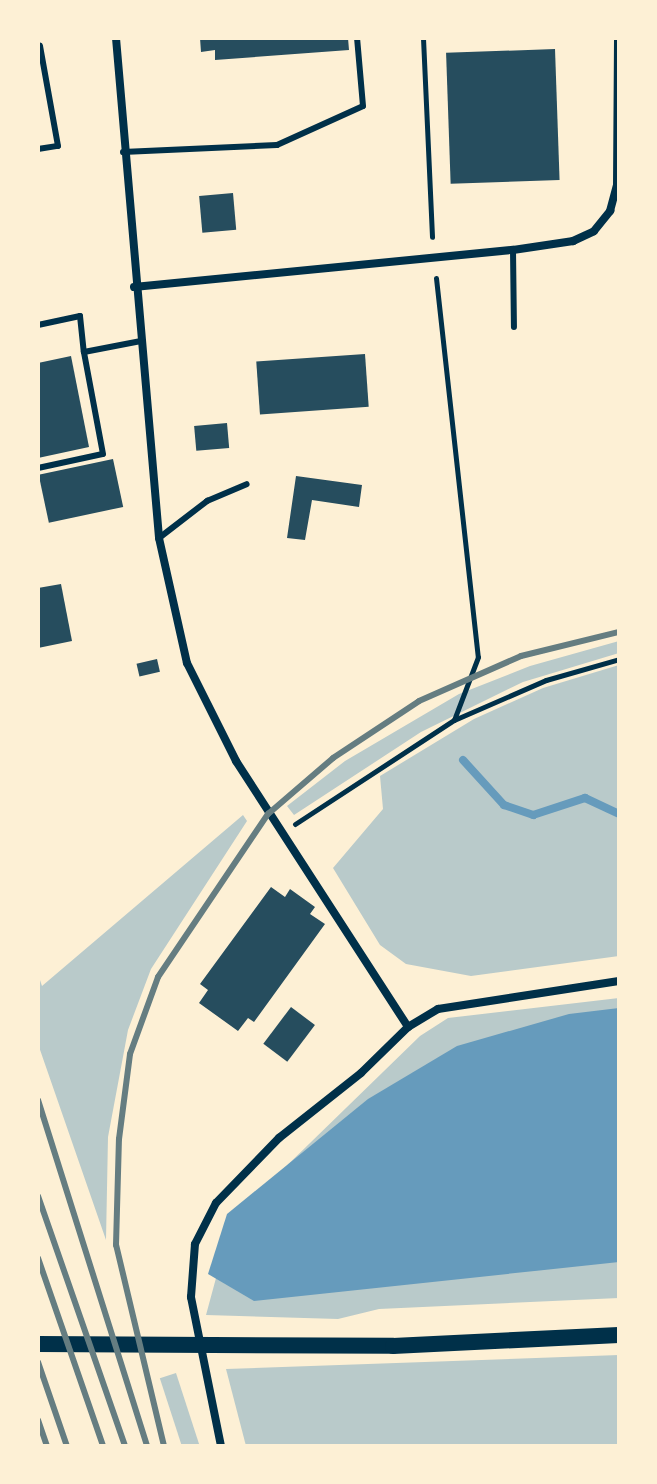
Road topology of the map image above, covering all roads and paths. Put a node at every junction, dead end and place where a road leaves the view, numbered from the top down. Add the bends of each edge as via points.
1 (116, 38) edge
2 (357, 38) edge
3 (423, 38) edge
4 (618, 38) edge
5 (39, 44) edge
6 (38, 149) edge
7 (123, 152) junction
8 (432, 237) dead end
9 (513, 250) junction
10 (436, 278) dead end
11 (134, 287) junction
12 (38, 325) edge
13 (514, 327) dead end
14 (141, 341) junction
15 (84, 352) junction
16 (38, 468) edge
17 (247, 484) dead end
18 (159, 538) junction
19 (619, 659) edge
20 (454, 720) junction
21 (283, 833) junction
22 (619, 981) edge
23 (408, 1027) junction
24 (619, 1335) edge
25 (38, 1344) edge
26 (221, 1446) edge

1 - 7 street
2 - 7 lane via 363,106 277,145
3 - 8 path
4 - 9 street via 617,184 610,211 594,231 573,241
5 - 6 lane via 58,146
7 - 11 street
9 - 11 street
9 - 13 lane
10 - 20 path via 478,657
11 - 14 street
12 - 15 lane via 80,316
14 - 15 lane
14 - 18 street
15 - 16 lane via 103,454
17 - 18 lane via 207,501
18 - 21 street via 187,663 236,761
19 - 20 path via 546,680
20 - 21 path
21 - 23 street
22 - 23 street via 468,1001 438,1009
23 - 26 street via 237,1181 216,1203 195,1244 191,1297
24 - 25 main road via 280,1345

